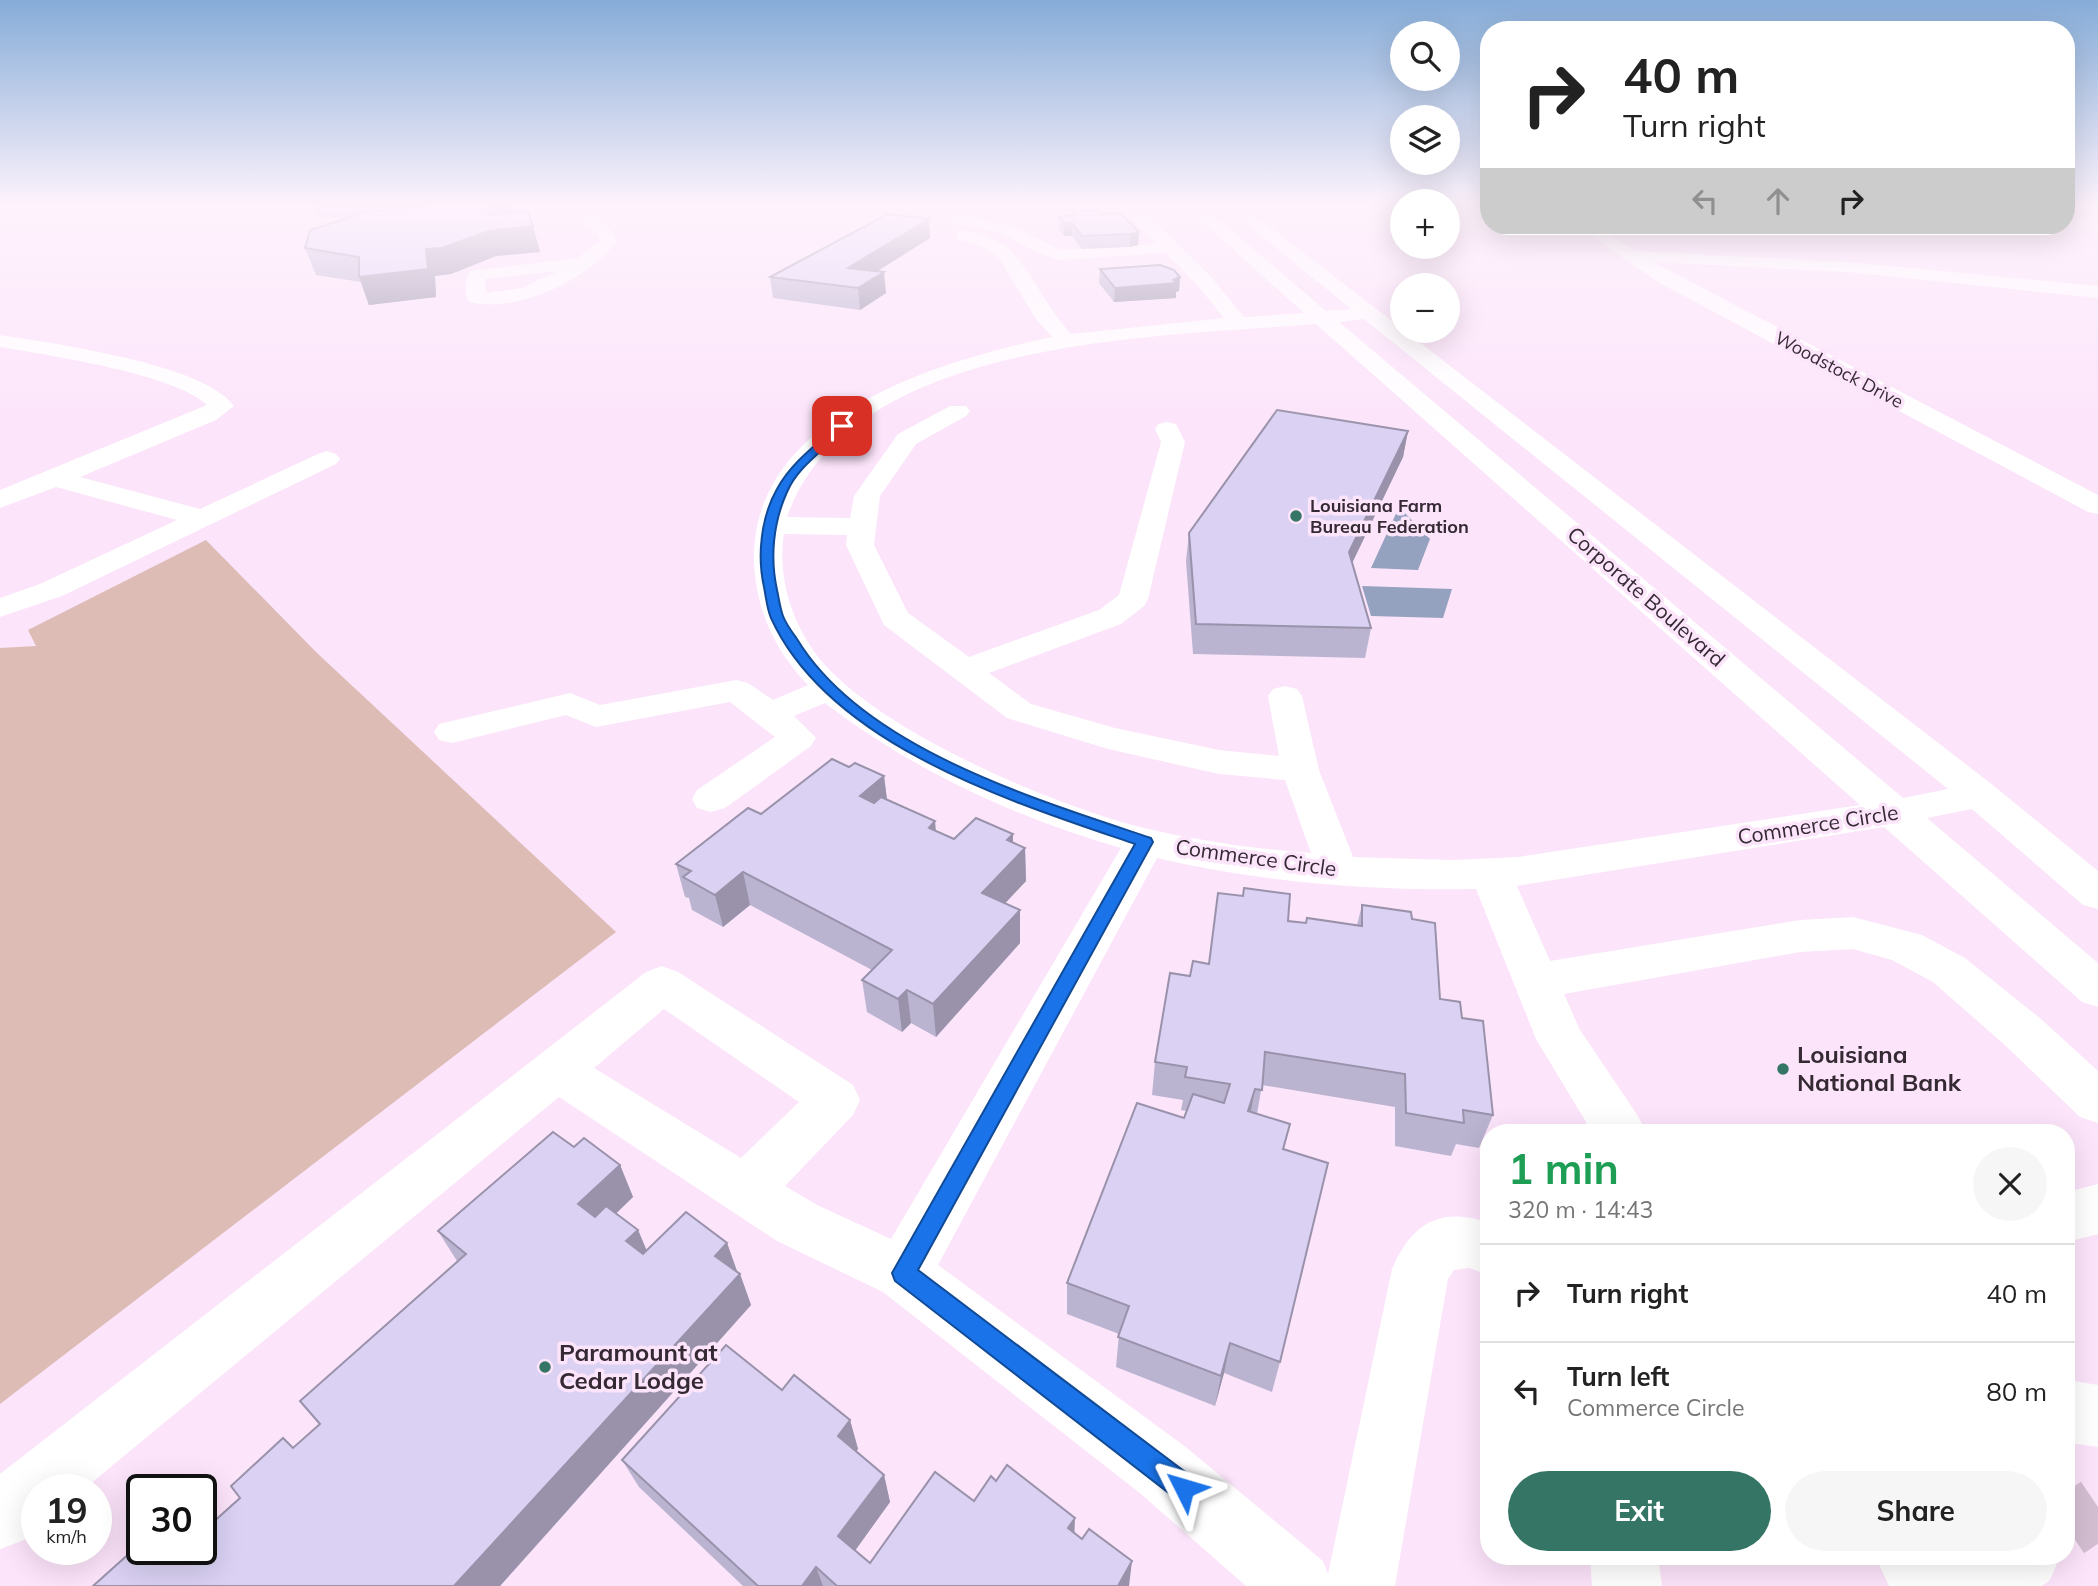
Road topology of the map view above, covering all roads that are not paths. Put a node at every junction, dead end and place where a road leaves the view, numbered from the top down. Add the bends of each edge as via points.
1 (476, 280) edge
2 (556, 280) edge
3 (1021, 280) edge
4 (1201, 280) edge
5 (1278, 280) edge
6 (1327, 280) edge
7 (1669, 280) edge
8 (1978, 280) edge
9 (2098, 292) edge
10 (1196, 305) dead end
11 (1369, 313) junction
12 (1231, 314) junction
13 (1044, 316) junction
14 (1322, 318) junction
15 (1065, 327) junction
16 (2, 342) edge
17 (958, 411) dead end
18 (1167, 429) dead end
19 (327, 459) dead end
20 (54, 478) junction
21 (0, 500) edge
22 (2098, 506) edge
23 (202, 518) junction
24 (770, 525) junction
25 (862, 527) junction
26 (0, 608) edge
27 (965, 670) junction
28 (829, 689) junction
29 (1285, 696) dead end
30 (770, 714) junction
31 (452, 732) dead end
32 (1300, 770) junction
33 (1980, 795) junction
34 (711, 799) dead end
35 (1895, 813) junction
36 (1145, 842) junction
37 (1338, 870) junction
38 (1492, 874) junction
39 (2098, 894) edge
40 (1537, 981) junction
41 (2098, 989) edge
42 (557, 1070) junction
43 (2098, 1102) edge
44 (1615, 1124) edge
45 (745, 1190) junction
46 (2098, 1209) edge
47 (2075, 1215) edge
48 (1480, 1246) edge
49 (904, 1273) junction
50 (2075, 1412) edge
51 (2098, 1416) edge
52 (0, 1516) edge
53 (1625, 1565) edge
54 (1915, 1565) edge
55 (1298, 1586) edge
56 (1360, 1586) edge
57 (1627, 1586) edge
58 (1930, 1586) edge

1 - 2 street via 476,298 490,301
3 - 13 street
4 - 12 street
5 - 14 street, Corporate Boulevard
6 - 11 street
7 - 22 street, Woodstock Drive
8 - 9 street
10 - 12 street
11 - 14 street, Commerce Circle
11 - 33 street
12 - 14 street, Commerce Circle
12 - 15 street, Commerce Circle
13 - 15 street
13 - 15 street
14 - 35 street, Corporate Boulevard
15 - 24 street, Commerce Circle via 930,378 857,415 802,463 782,490
16 - 20 street via 126,364 211,395 222,406
17 - 25 street via 906,439 867,496
18 - 27 street via 1173,442 1129,605 1110,617
19 - 23 street
20 - 21 street
20 - 23 street
23 - 26 street via 51,590
24 - 25 street
24 - 28 street, Commerce Circle via 766,569 776,616 806,665
25 - 27 street via 860,545 895,618
27 - 32 street via 1019,711 1108,738 1219,762
28 - 30 street
28 - 36 street, Commerce Circle via 873,724 925,755 1034,804
29 - 32 street
30 - 31 street via 736,690 596,716 570,704
30 - 34 street via 798,738
32 - 37 street
33 - 35 street, Commerce Circle
33 - 39 street
35 - 38 street, Commerce Circle
35 - 41 street, Corporate Boulevard
36 - 37 street, Commerce Circle via 1242,860
36 - 49 street
37 - 38 street, Commerce Circle
38 - 40 street
40 - 43 street via 1800,936 1853,933 1906,947 1949,970
40 - 44 street via 1560,1039
42 - 45 street
42 - 45 street via 662,984 835,1100
42 - 52 street
45 - 49 street via 797,1223
46 - 47 street
48 - 56 street via 1469,1242 1438,1246 1421,1269
49 - 55 street via 1164,1471
50 - 51 street
53 - 57 street
54 - 58 street

